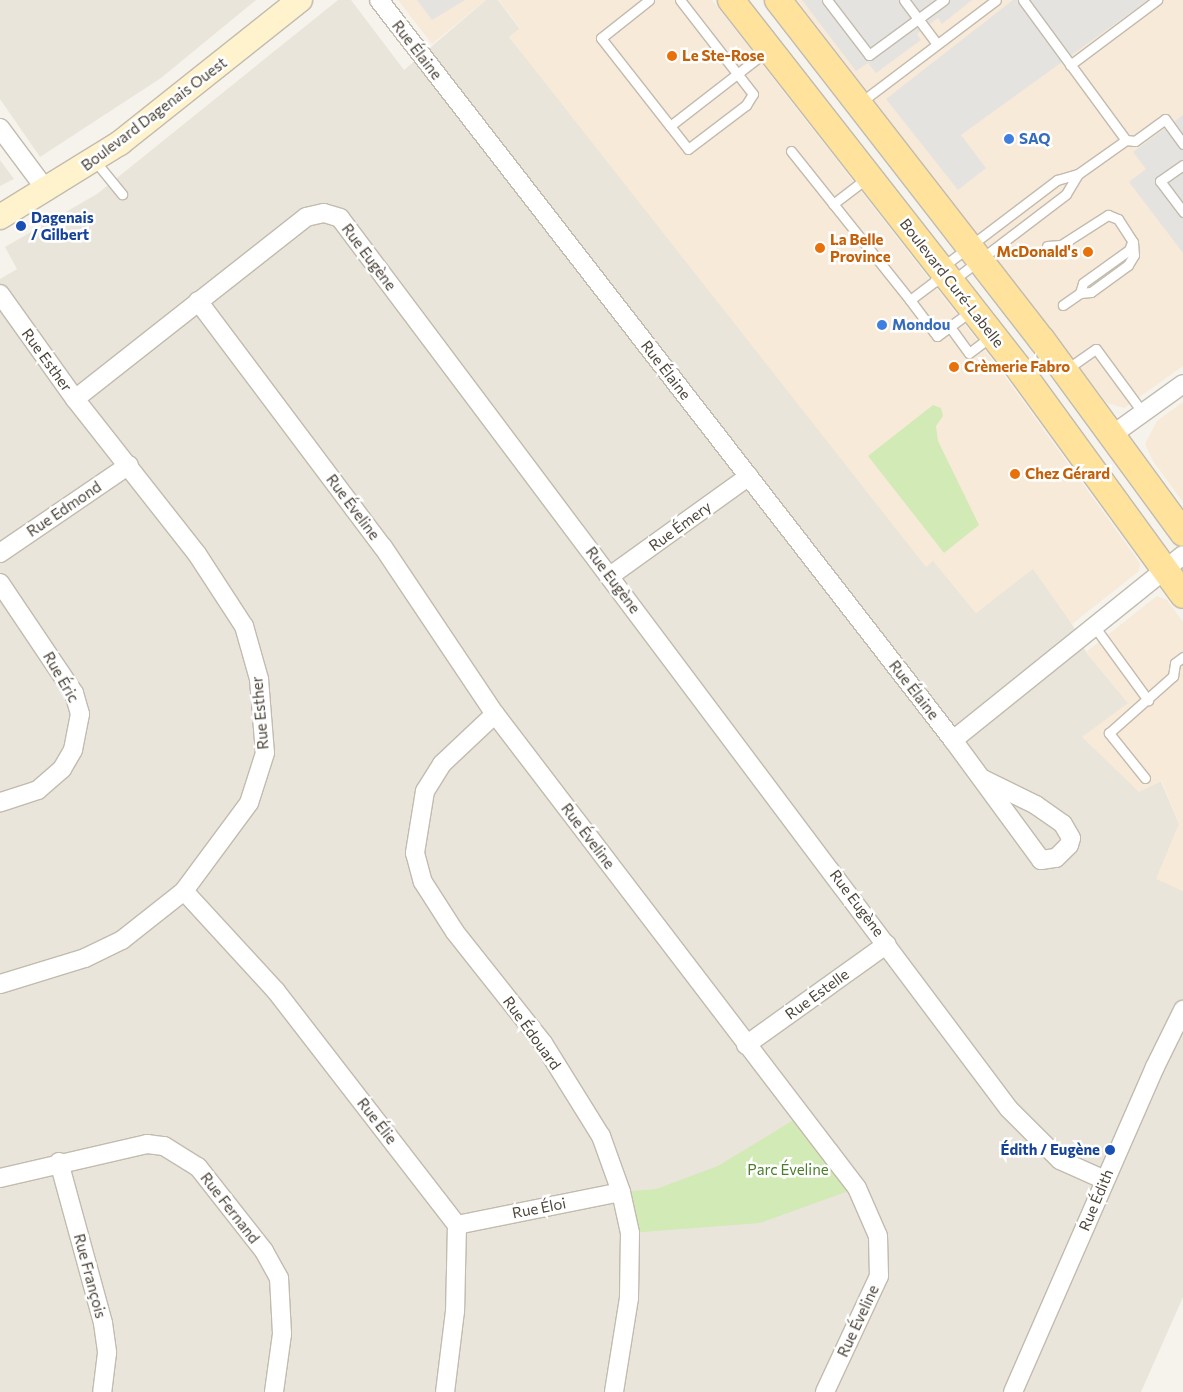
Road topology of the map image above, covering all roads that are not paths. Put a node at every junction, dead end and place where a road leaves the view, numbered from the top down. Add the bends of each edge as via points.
1 (300, 0) edge
2 (379, 0) edge
3 (650, 0) edge
4 (680, 0) edge
5 (731, 0) edge
6 (778, 0) edge
7 (827, 0) edge
8 (904, 0) edge
9 (944, 0) edge
10 (996, 0) edge
11 (1023, 0) edge
12 (1157, 0) edge
13 (918, 19) junction
14 (937, 44) junction
15 (770, 49) junction
16 (1070, 65) junction
17 (737, 74) junction
18 (858, 103) junction
19 (670, 126) junction
20 (0, 128) edge
21 (1126, 140) junction
22 (1183, 144) edge
23 (791, 151) dead end
24 (95, 160) junction
25 (1183, 165) edge
26 (1078, 174) junction
27 (869, 176) junction
28 (46, 191) junction
29 (122, 194) dead end
30 (833, 204) junction
31 (1183, 212) edge
32 (0, 217) edge
33 (1047, 246) dead end
34 (974, 253) junction
35 (942, 277) junction
36 (0, 294) edge
37 (910, 300) junction
38 (198, 301) junction
39 (1063, 305) dead end
40 (973, 309) junction
41 (950, 327) junction
42 (992, 335) junction
43 (1065, 370) junction
44 (1183, 384) edge
45 (75, 399) junction
46 (1143, 413) junction
47 (1112, 436) junction
48 (129, 465) junction
49 (749, 476) junction
50 (1183, 533) edge
51 (0, 553) edge
52 (1174, 562) edge
53 (610, 576) junction
54 (0, 583) edge
55 (1183, 596) edge
56 (1093, 626) junction
57 (1183, 657) edge
58 (1148, 700) junction
59 (496, 714) junction
60 (953, 740) junction
61 (1145, 778) dead end
62 (983, 779) junction
63 (0, 802) edge
64 (184, 892) junction
65 (887, 944) junction
66 (0, 984) edge
67 (1183, 1010) edge
68 (746, 1045) junction
69 (60, 1162) junction
70 (0, 1178) edge
71 (1105, 1180) junction
72 (621, 1192) junction
73 (457, 1225) junction
74 (102, 1392) edge
75 (274, 1392) edge
76 (445, 1392) edge
77 (614, 1392) edge
78 (825, 1392) edge
79 (1014, 1392) edge

1 - 24 main road, Boulevard Dagenais Ouest via 160,113
2 - 49 street, Rue Élaine
3 - 19 lane via 601,38
4 - 17 lane
5 - 15 main road, Boulevard Curé-Labelle
6 - 18 main road
7 - 13 lane via 869,55
8 - 13 lane
9 - 13 lane
10 - 14 lane
11 - 16 lane
12 - 16 lane
13 - 14 lane
14 - 18 lane
15 - 17 lane
15 - 27 main road, Boulevard Curé-Labelle
16 - 21 lane
17 - 19 lane
17 - 19 lane via 753,94 746,106 688,149
18 - 34 main road
20 - 28 street
21 - 22 lane via 1135,141 1165,119
21 - 26 lane
23 - 30 lane
24 - 28 main road, Boulevard Dagenais Ouest
24 - 29 lane
25 - 31 lane via 1160,182
26 - 34 lane via 1057,180
26 - 34 lane via 1066,194
27 - 30 lane
27 - 35 main road, Boulevard Curé-Labelle
28 - 32 main road, Boulevard Dagenais Ouest
30 - 37 lane
33 - 39 lane via 1061,245 1108,215 1118,219 1132,240 1134,255 1128,265 1091,292 1080,293
34 - 35 lane
34 - 35 lane
34 - 43 main road
35 - 37 lane
35 - 40 main road, Boulevard Curé-Labelle
36 - 45 street, Rue Esther
37 - 41 lane via 937,336
38 - 45 street, Rue Eugène
38 - 53 street, Rue Eugène via 306,217 324,213 340,218
38 - 59 street, Rue Éveline via 383,547
40 - 41 lane
40 - 42 main road, Boulevard Curé-Labelle
41 - 42 lane via 969,353
42 - 52 main road, Boulevard Curé-Labelle
43 - 46 lane via 1096,349
43 - 47 main road
44 - 46 street
45 - 48 street, Rue Esther
46 - 47 street
47 - 50 main road
48 - 51 street, Rue Edmond
48 - 64 street, Rue Esther via 197,554 244,626 259,679 265,753 249,803
49 - 53 street, Rue Émery
49 - 60 street, Rue Élaine
52 - 55 main road, Boulevard Curé-Labelle
52 - 56 street
53 - 65 street, Rue Eugène
54 - 63 street, Rue Éric via 74,693 80,714 73,750 62,769 38,790
56 - 58 lane
56 - 60 street
57 - 58 lane via 1175,663 1174,676
58 - 61 lane via 1109,733
59 - 68 street, Rue Éveline
59 - 72 street, Rue Édouard via 442,764 425,791 415,852 423,882 455,932 543,1043 601,1136
60 - 62 street, Rue Élaine
62 - 62 street, Rue Élaine via 1041,860 1056,858 1070,845 1071,838 1063,824 1036,805
64 - 66 street, Rue Esther via 122,940 85,958
64 - 73 street, Rue Élie via 276,991
65 - 68 street, Rue Estelle
65 - 71 street, Rue Eugène via 1009,1109 1060,1160
67 - 71 street, Rue Édith
68 - 78 street, Rue Éveline via 857,1188 878,1236 879,1276
69 - 70 street, Rue Fernand
69 - 74 street, Rue François via 103,1324 107,1353
69 - 75 street, Rue Fernand via 147,1144 164,1146 198,1167 264,1252 279,1278 282,1334
71 - 79 street, Rue Édith
72 - 73 street, Rue Éloi
72 - 77 street, Rue Édouard via 630,1233 629,1298
73 - 76 street via 456,1311

